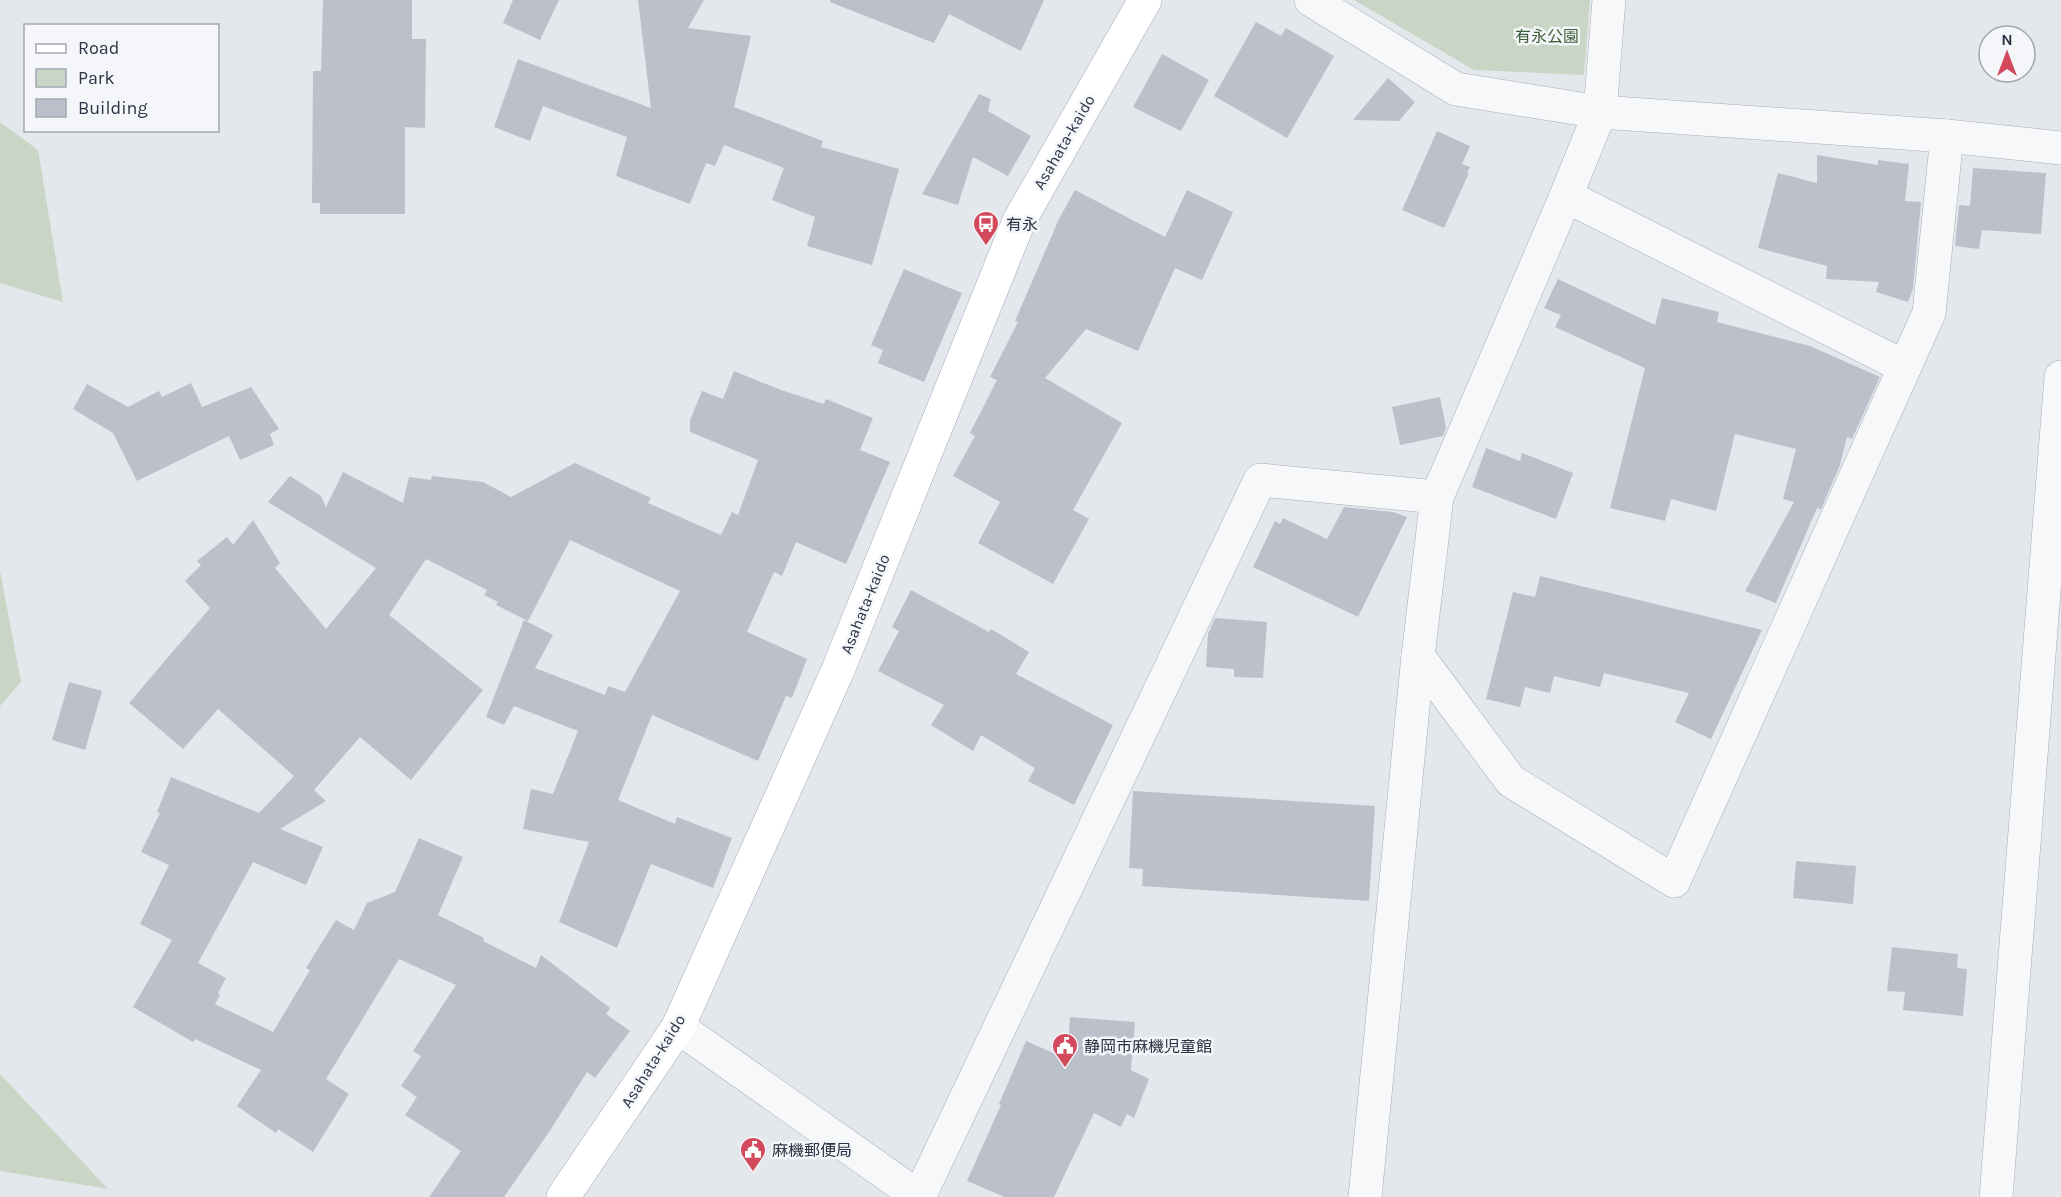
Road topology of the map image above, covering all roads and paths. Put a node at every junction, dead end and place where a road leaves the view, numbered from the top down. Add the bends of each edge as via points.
1 (1145, 0) edge
2 (1311, 0) edge
3 (1609, 0) edge
4 (1600, 112) junction
5 (1947, 136) junction
6 (2061, 148) edge
7 (1566, 196) junction
8 (1905, 367) junction
9 (2061, 377) edge
10 (1437, 498) junction
11 (1418, 656) junction
12 (678, 1027) junction
13 (563, 1197) edge
14 (919, 1197) edge
15 (1365, 1197) edge
16 (1996, 1197) edge

1 - 12 main road, Asahata-kaido via 1019,221 838,670
2 - 4 street via 1456,89
3 - 4 street
4 - 5 street
4 - 7 street
5 - 6 street
5 - 8 street via 1929,313
7 - 8 street
7 - 10 street
8 - 11 street via 1674,881 1511,782
9 - 16 street
10 - 11 street
10 - 14 street via 1260,480
11 - 15 street
12 - 13 main road, Asahata-kaido
12 - 14 street

